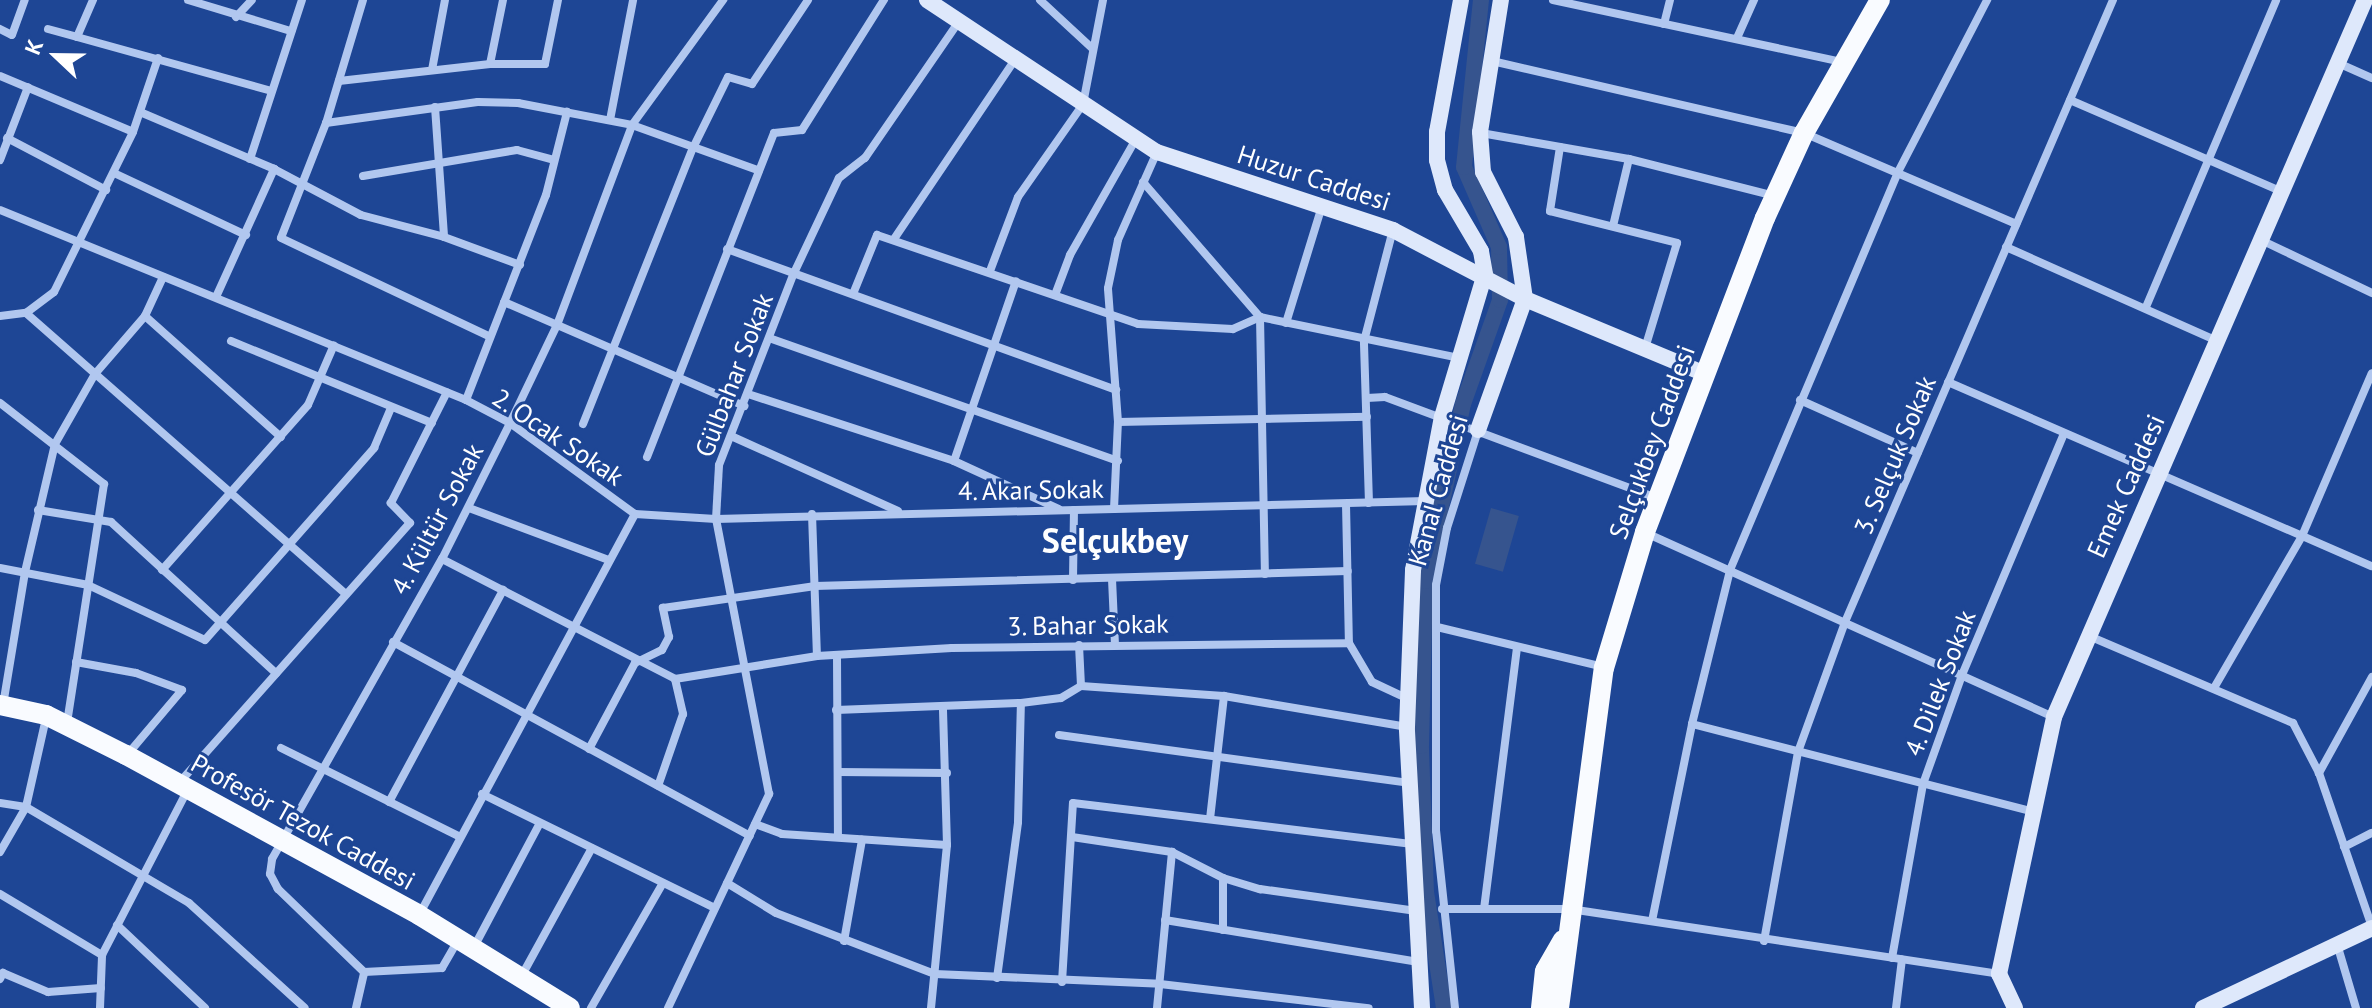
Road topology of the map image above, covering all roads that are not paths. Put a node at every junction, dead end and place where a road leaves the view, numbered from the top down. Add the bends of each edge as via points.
1 (25, 0) edge
2 (93, 0) edge
3 (188, 0) edge
4 (252, 0) edge
5 (302, 0) edge
6 (351, 0) edge
7 (445, 0) edge
8 (503, 0) edge
9 (558, 0) edge
10 (633, 0) edge
11 (723, 0) edge
12 (808, 0) edge
13 (884, 0) edge
14 (927, 0) edge
15 (1040, 0) edge
16 (1103, 0) edge
17 (1461, 0) edge
18 (1501, 0) edge
19 (1554, 0) edge
20 (1670, 0) edge
21 (1754, 0) edge
22 (1880, 0) edge
23 (1987, 0) edge
24 (2113, 0) edge
25 (2276, 0) edge
26 (2365, 0) edge
27 (362, 2) edge
28 (236, 17) junction
29 (959, 21) junction
30 (1664, 24) junction
31 (0, 29) edge
32 (48, 29) dead end
33 (291, 31) junction
34 (77, 37) junction
35 (1737, 38) junction
36 (1093, 49) junction
37 (158, 58) junction
38 (1016, 58) junction
39 (1489, 60) junction
40 (1843, 62) junction
41 (2338, 63) junction
42 (490, 64) junction
43 (432, 70) junction
44 (0, 76) edge
45 (2372, 78) edge
46 (339, 81) junction
47 (28, 87) junction
48 (272, 91) junction
49 (2070, 100) junction
50 (1083, 104) junction
51 (435, 107) junction
52 (140, 112) junction
53 (567, 112) junction
54 (610, 120) junction
55 (326, 123) junction
56 (632, 125) junction
57 (133, 132) junction
58 (1480, 132) junction
59 (1804, 133) junction
60 (7, 138) junction
61 (1136, 139) junction
62 (1560, 147) junction
63 (2, 148) edge
64 (693, 148) junction
65 (1157, 152) junction
66 (250, 159) junction
67 (1629, 159) junction
68 (2206, 159) junction
69 (0, 160) edge
70 (554, 160) junction
71 (440, 163) junction
72 (274, 169) junction
73 (758, 170) junction
74 (1898, 172) junction
75 (114, 173) junction
76 (363, 176) dead end
77 (1143, 182) junction
78 (302, 186) junction
79 (106, 190) junction
80 (2283, 192) junction
81 (1775, 196) junction
82 (1322, 206) junction
83 (0, 210) edge
84 (2016, 224) junction
85 (1613, 226) junction
86 (1393, 230) junction
87 (246, 235) junction
88 (444, 237) junction
89 (894, 239) junction
90 (2263, 241) junction
91 (79, 244) junction
92 (2006, 247) junction
93 (727, 249) junction
94 (520, 265) junction
95 (990, 271) junction
96 (794, 273) junction
97 (1485, 274) junction
98 (163, 277) junction
99 (1016, 281) junction
100 (2372, 293) edge
101 (853, 294) junction
102 (1055, 295) junction
103 (1519, 295) junction
104 (216, 297) junction
105 (504, 302) junction
106 (2146, 307) junction
107 (26, 313) junction
108 (1110, 314) junction
109 (0, 316) edge
110 (145, 316) junction
111 (1260, 317) junction
112 (1286, 323) junction
113 (557, 325) junction
114 (490, 337) junction
115 (769, 338) junction
116 (231, 341) dead end
117 (1364, 341) junction
118 (2217, 341) junction
119 (334, 345) junction
120 (994, 346) junction
121 (1645, 348) junction
122 (614, 350) junction
123 (1460, 358) junction
124 (1703, 373) junction
125 (2372, 373) edge
126 (95, 374) junction
127 (678, 378) junction
128 (320, 379) junction
129 (1948, 382) junction
130 (1116, 390) junction
131 (447, 392) junction
132 (748, 394) junction
133 (1367, 398) junction
134 (466, 400) junction
135 (1800, 400) junction
136 (0, 403) edge
137 (744, 406) junction
138 (391, 408) junction
139 (972, 409) junction
140 (1367, 417) junction
141 (1442, 417) junction
142 (1261, 418) junction
143 (1118, 422) junction
144 (432, 423) junction
145 (510, 423) junction
146 (583, 424) dead end
147 (1478, 430) junction
148 (2064, 434) junction
149 (731, 436) junction
150 (281, 437) junction
151 (55, 444) junction
152 (1918, 453) junction
153 (647, 457) dead end
154 (954, 461) junction
155 (1118, 461) junction
156 (2157, 476) junction
157 (231, 493) junction
158 (1657, 498) junction
159 (1427, 501) junction
160 (1369, 503) junction
161 (1346, 504) junction
162 (1263, 505) junction
163 (469, 508) junction
164 (1114, 509) junction
165 (38, 510) junction
166 (1061, 510) junction
167 (1074, 510) junction
168 (902, 513) junction
169 (635, 514) junction
170 (812, 514) junction
171 (716, 519) junction
172 (99, 520) junction
173 (1645, 532) junction
174 (2302, 536) junction
175 (288, 544) junction
176 (442, 559) junction
177 (609, 560) junction
178 (2372, 566) edge
179 (0, 568) edge
180 (162, 570) junction
181 (1730, 570) junction
182 (1348, 571) junction
183 (25, 572) junction
184 (1265, 574) junction
185 (1112, 579) junction
186 (1073, 580) junction
187 (88, 585) junction
188 (815, 586) junction
189 (503, 590) junction
190 (346, 594) junction
191 (730, 595) junction
192 (1845, 622) junction
193 (220, 623) junction
194 (571, 627) junction
195 (1437, 627) junction
196 (2087, 635) junction
197 (393, 642) junction
198 (1349, 643) junction
199 (1115, 644) junction
200 (1079, 645) junction
201 (1517, 647) junction
202 (817, 656) junction
203 (837, 656) junction
204 (76, 662) junction
205 (635, 663) junction
206 (745, 666) junction
207 (1604, 668) junction
208 (276, 673) junction
209 (1962, 675) junction
210 (455, 676) junction
211 (2372, 677) edge
212 (675, 679) junction
213 (1081, 686) junction
214 (2214, 688) junction
215 (1224, 696) junction
216 (1407, 698) junction
217 (1021, 703) junction
218 (1, 706) edge
219 (943, 707) junction
220 (836, 710) junction
221 (524, 713) junction
222 (46, 715) junction
223 (2054, 717) junction
224 (67, 724) junction
225 (1692, 724) junction
226 (1407, 727) junction
227 (1059, 735) dead end
228 (281, 748) dead end
229 (589, 749) junction
230 (1798, 752) junction
231 (126, 755) junction
232 (1217, 759) junction
233 (322, 770) junction
234 (838, 772) junction
235 (947, 773) junction
236 (2319, 773) junction
237 (1409, 783) junction
238 (1923, 784) junction
239 (184, 786) junction
240 (658, 786) junction
241 (482, 794) junction
242 (389, 802) junction
243 (0, 803) edge
244 (26, 807) junction
245 (2034, 812) junction
246 (1210, 819) junction
247 (540, 823) junction
248 (755, 824) junction
249 (2372, 833) edge
250 (750, 836) junction
251 (460, 837) junction
252 (838, 837) junction
253 (1072, 837) junction
254 (281, 839) junction
255 (862, 840) junction
256 (1411, 844) junction
257 (947, 845) junction
258 (2344, 847) junction
259 (592, 848) junction
260 (0, 852) edge
261 (1172, 852) junction
262 (143, 873) junction
263 (1223, 878) junction
264 (663, 883) junction
265 (727, 883) junction
266 (0, 894) edge
267 (715, 908) junction
268 (1442, 909) junction
269 (1484, 909) junction
270 (1570, 909) junction
271 (1416, 911) junction
272 (419, 915) junction
273 (1165, 920) junction
274 (1652, 921) junction
275 (117, 925) junction
276 (2372, 928) edge
277 (1223, 930) junction
278 (1567, 933) junction
279 (844, 941) junction
280 (1764, 941) junction
281 (466, 944) junction
282 (2337, 944) junction
283 (102, 955) junction
284 (1892, 958) junction
285 (1902, 959) junction
286 (1419, 962) junction
287 (364, 972) junction
288 (935, 974) junction
289 (1999, 974) junction
290 (521, 977) junction
291 (997, 978) junction
292 (0, 979) edge
293 (1062, 982) junction
294 (1160, 984) junction
295 (101, 988) junction
296 (2235, 1001) edge
297 (100, 1008) edge
298 (205, 1008) edge
299 (305, 1008) edge
300 (356, 1008) edge
301 (570, 1008) edge
302 (591, 1008) edge
303 (668, 1008) edge
304 (931, 1008) edge
305 (1157, 1008) edge
306 (1369, 1008) edge
307 (1422, 1008) edge
308 (1455, 1008) edge
309 (1541, 1008) edge
310 (1559, 1008) edge
311 (1896, 1008) edge
312 (2015, 1008) edge
313 (2203, 1008) edge
314 (2356, 1008) edge

1 - 31 street via 12,35
2 - 34 street
3 - 28 street
4 - 28 street
5 - 33 street
6 - 27 street
7 - 43 street
8 - 42 street
9 - 42 street via 545,64
10 - 54 street
11 - 56 street, 4. Kültür Sokak
12 - 64 street via 752,84 728,77
13 - 73 street via 802,130 774,133
14 - 29 street, Huzur Caddesi
15 - 36 street
16 - 36 street
17 - 97 street via 1437,132 1437,160 1445,190 1481,251
18 - 39 street, Kanal Caddesi
19 - 30 street
20 - 30 street
21 - 35 street
22 - 40 main road, Selçukbey Caddesi
23 - 74 street
24 - 49 street, 3. Selçuk Sokak
25 - 68 street
26 - 41 street, Emek Caddesi
27 - 46 street
28 - 33 street
29 - 38 street, Huzur Caddesi
29 - 96 street, Gülbahar Sokak via 865,158 839,178
30 - 35 street
32 - 34 street
33 - 48 street
34 - 37 street
35 - 40 street
36 - 50 street
37 - 48 street
37 - 52 street
38 - 50 street, Huzur Caddesi
38 - 89 street
39 - 58 street, Kanal Caddesi
39 - 59 street
40 - 59 main road, Selçukbey Caddesi
41 - 45 street
41 - 80 street, Emek Caddesi
42 - 43 street
43 - 46 street
44 - 47 street
46 - 55 street
47 - 57 street
47 - 60 street
48 - 66 street
49 - 68 street
49 - 84 street, 3. Selçuk Sokak
50 - 61 street, Huzur Caddesi
50 - 95 street via 1018,197
51 - 53 street via 518,103
51 - 55 street
51 - 71 street
52 - 57 street
52 - 66 street
53 - 54 street
53 - 70 street
54 - 56 street
55 - 78 street
56 - 64 street
56 - 113 street, 4. Kültür Sokak
57 - 75 street
58 - 62 street
58 - 103 street, Kanal Caddesi via 1483,172 1516,237
59 - 74 street
59 - 81 main road, Selçukbey Caddesi
60 - 63 street
60 - 79 street
61 - 65 street, Huzur Caddesi
61 - 102 street via 1070,255
62 - 67 street
62 - 85 street via 1550,211
63 - 69 street
64 - 73 street
64 - 122 street
65 - 77 street
65 - 82 street, Huzur Caddesi
66 - 72 street
67 - 81 street
67 - 85 street
68 - 80 street
68 - 106 street
70 - 71 street via 517,150
70 - 94 street
71 - 76 street
71 - 88 street
72 - 78 street
72 - 87 street
73 - 93 street
74 - 84 street
74 - 135 street
75 - 79 street
75 - 87 street
77 - 108 street via 1118,240 1108,288
77 - 111 street
78 - 88 street via 361,215
78 - 114 street via 281,238
79 - 91 street
80 - 90 street, Emek Caddesi
81 - 124 main road, Selçukbey Caddesi
82 - 86 street, Huzur Caddesi
82 - 112 street
83 - 91 street, 2. Ocak Sokak
84 - 92 street, 3. Selçuk Sokak
85 - 121 street via 1677,243
86 - 97 street, Huzur Caddesi
86 - 117 street
87 - 104 street
88 - 94 street
89 - 95 street
89 - 101 street via 877,235
90 - 100 street
90 - 118 street, Emek Caddesi
91 - 98 street, 2. Ocak Sokak
91 - 107 street via 54,292
92 - 106 street
92 - 129 street, 3. Selçuk Sokak
93 - 96 street
93 - 127 street
94 - 105 street
95 - 99 street
96 - 101 street
96 - 115 street, Gülbahar Sokak
97 - 103 street, Huzur Caddesi
97 - 123 street, Kanal Caddesi
98 - 104 street, 2. Ocak Sokak
98 - 110 street
99 - 102 street
99 - 120 street
101 - 120 street
102 - 108 street
103 - 121 street, Huzur Caddesi
103 - 147 street, Kanal Caddesi
104 - 119 street, 2. Ocak Sokak
105 - 113 street
105 - 114 street
106 - 118 street
107 - 109 street
107 - 126 street
108 - 111 street via 1183,330 1233,329
108 - 130 street
110 - 126 street
110 - 150 street
111 - 112 street
111 - 142 street
112 - 117 street
113 - 122 street
113 - 145 street, 4. Kültür Sokak
114 - 134 street
115 - 132 street, Gülbahar Sokak
115 - 139 street
116 - 128 street
117 - 123 street
117 - 133 street
118 - 156 street, Emek Caddesi
119 - 128 street
119 - 131 street, 2. Ocak Sokak
120 - 130 street
120 - 139 street
121 - 124 street, Huzur Caddesi
122 - 127 street
122 - 146 street
123 - 141 street, Kanal Caddesi
124 - 158 main road, Selçukbey Caddesi
125 - 174 street
126 - 151 street
126 - 157 street
127 - 137 street
127 - 153 street
128 - 138 street
128 - 150 street via 308,405
129 - 148 street
129 - 152 street, 3. Selçuk Sokak
130 - 143 street
131 - 134 street, 2. Ocak Sokak
131 - 144 street
132 - 137 street, Gülbahar Sokak
132 - 154 street
133 - 140 street
133 - 141 street via 1385,397
134 - 145 street, 2. Ocak Sokak
135 - 152 street
135 - 181 street
136 - 151 street
137 - 149 street, Gülbahar Sokak
138 - 144 street
138 - 175 street via 374,448
139 - 154 street
139 - 155 street
140 - 142 street
140 - 160 street
141 - 147 street
141 - 159 street, Kanal Caddesi
142 - 143 street
142 - 162 street
143 - 155 street
144 - 190 street via 391,503 410,523
145 - 163 street, 4. Kültür Sokak
145 - 169 street, 2. Ocak Sokak
147 - 158 street
147 - 195 street, Kanal Caddesi via 1447,528 1436,585
148 - 156 street
148 - 209 street, 4. Dilek Sokak
149 - 168 street
149 - 171 street, Gülbahar Sokak via 719,465
150 - 157 street
151 - 165 street
151 - 172 street via 104,484
152 - 192 street, 3. Selçuk Sokak
154 - 166 street
155 - 164 street
156 - 174 street
156 - 196 street, Emek Caddesi
157 - 175 street
157 - 180 street
158 - 173 main road, Selçukbey Caddesi
159 - 160 street, 4. Akar Sokak
159 - 216 street, Kanal Caddesi via 1413,570
160 - 161 street, 4. Akar Sokak
161 - 162 street, 4. Akar Sokak
161 - 182 street
162 - 164 street, 4. Akar Sokak
162 - 184 street
163 - 176 street, 4. Kültür Sokak
163 - 177 street
164 - 167 street, 4. Akar Sokak
165 - 172 street
165 - 183 street
166 - 167 street, 4. Akar Sokak
166 - 168 street, 4. Akar Sokak
167 - 186 street
168 - 170 street, 4. Akar Sokak
169 - 171 street, 4. Akar Sokak
169 - 177 street, 2. Ocak Sokak
170 - 171 street, 4. Akar Sokak
170 - 188 street
171 - 191 street, Gülbahar Sokak
172 - 180 street via 111,522
172 - 187 street
173 - 181 street
173 - 207 main road, Selçukbey Caddesi
174 - 178 street
174 - 214 street
175 - 190 street
175 - 193 street
176 - 189 street
176 - 197 street, 4. Kültür Sokak
177 - 194 street, 2. Ocak Sokak
179 - 183 street
180 - 193 street
181 - 192 street
181 - 225 street
182 - 184 street
182 - 198 street
183 - 187 street
183 - 218 street
184 - 185 street
185 - 186 street
185 - 199 street
186 - 188 street
187 - 193 street via 205,640
187 - 204 street
188 - 191 street
188 - 202 street
189 - 194 street
189 - 210 street
190 - 208 street
191 - 205 street via 663,608 669,637 662,650
191 - 206 street, Gülbahar Sokak
192 - 209 street
192 - 230 street, 3. Selçuk Sokak
193 - 208 street
194 - 205 street
194 - 221 street, 2. Ocak Sokak
195 - 201 street
195 - 268 street, Kanal Caddesi via 1433,746
196 - 214 street
196 - 223 street, Emek Caddesi
197 - 210 street
197 - 233 street, 4. Kültür Sokak
198 - 199 street, 3. Bahar Sokak
198 - 216 street via 1372,682
199 - 200 street, 3. Bahar Sokak
200 - 203 street, 3. Bahar Sokak
200 - 213 street
201 - 207 street
201 - 269 street
202 - 203 street, 3. Bahar Sokak
202 - 206 street, 3. Bahar Sokak
203 - 220 street
204 - 224 street
204 - 231 street via 136,673 182,690
205 - 212 street
205 - 229 street
206 - 212 street, 3. Bahar Sokak
206 - 248 street, Gülbahar Sokak via 769,794
207 - 270 main road, Selçukbey Caddesi
208 - 239 street
209 - 223 street
209 - 238 street, 4. Dilek Sokak
210 - 221 street
210 - 242 street
211 - 236 street
212 - 240 street via 684,699 683,714
213 - 215 street
213 - 217 street via 1061,698
214 - 236 street via 2293,723
215 - 226 street
215 - 232 street
216 - 226 street, Kanal Caddesi
217 - 219 street
217 - 291 street via 1018,822
218 - 222 main road, Profesör Tezok Caddesi
219 - 220 street
219 - 235 street
220 - 234 street
221 - 229 street
221 - 241 street, 2. Ocak Sokak
222 - 224 main road, Profesör Tezok Caddesi
222 - 244 street
223 - 245 street, Emek Caddesi
224 - 231 main road, Profesör Tezok Caddesi
225 - 230 street
225 - 274 street
226 - 237 street, Kanal Caddesi
227 - 232 street
228 - 233 street
229 - 240 street
230 - 238 street
230 - 280 street, 3. Selçuk Sokak
231 - 239 main road, Profesör Tezok Caddesi
232 - 237 street
232 - 246 street
233 - 242 street
233 - 254 street, 4. Kültür Sokak
234 - 235 street
234 - 252 street
235 - 257 street
236 - 258 street
237 - 256 street, Kanal Caddesi
238 - 245 street
238 - 284 street, 4. Dilek Sokak
239 - 254 main road, Profesör Tezok Caddesi
239 - 262 street
240 - 250 street
241 - 247 street
241 - 251 street, 2. Ocak Sokak
242 - 251 street
243 - 244 street
244 - 260 street
244 - 262 street
245 - 289 street, Emek Caddesi
246 - 253 street via 1073,803
246 - 256 street
247 - 259 street
247 - 281 street
248 - 250 street, Gülbahar Sokak
248 - 252 street via 782,834
249 - 258 street
250 - 265 street, Gülbahar Sokak
251 - 272 street, 2. Ocak Sokak
252 - 255 street
253 - 261 street
253 - 293 street
254 - 272 main road, Profesör Tezok Caddesi
254 - 287 street, 4. Kültür Sokak via 270,874 278,889
255 - 257 street
255 - 279 street
256 - 271 street, Kanal Caddesi
257 - 288 street
258 - 276 street
259 - 264 street
259 - 290 street
261 - 263 street
261 - 273 street
262 - 275 street
262 - 299 street via 189,903
263 - 271 street via 1260,889
263 - 277 street
264 - 267 street
264 - 302 street
265 - 267 street, Gülbahar Sokak
265 - 279 street via 776,913
266 - 283 street
267 - 303 street, Gülbahar Sokak
268 - 269 street
268 - 308 street, Kanal Caddesi
269 - 270 street
270 - 274 street
270 - 278 main road, Selçukbey Caddesi
271 - 286 street, Kanal Caddesi
272 - 281 main road, Profesör Tezok Caddesi
273 - 277 street
273 - 294 street
274 - 280 street
275 - 283 street
275 - 298 street
276 - 282 street
277 - 286 street
278 - 309 main road, Selçukbey Caddesi via 1545,971
278 - 310 main road, Selçukbey Caddesi
279 - 288 street
280 - 284 street
281 - 287 street via 442,968
281 - 290 main road, Profesör Tezok Caddesi
282 - 296 street
282 - 314 street
283 - 295 street
284 - 285 street
285 - 289 street
285 - 311 street
286 - 307 street, Kanal Caddesi
287 - 300 street
288 - 291 street
288 - 304 street
289 - 312 street
290 - 301 main road, Profesör Tezok Caddesi
291 - 293 street
292 - 295 street via 3,973 48,992
293 - 294 street
294 - 305 street
294 - 306 street
295 - 297 street
296 - 313 street

